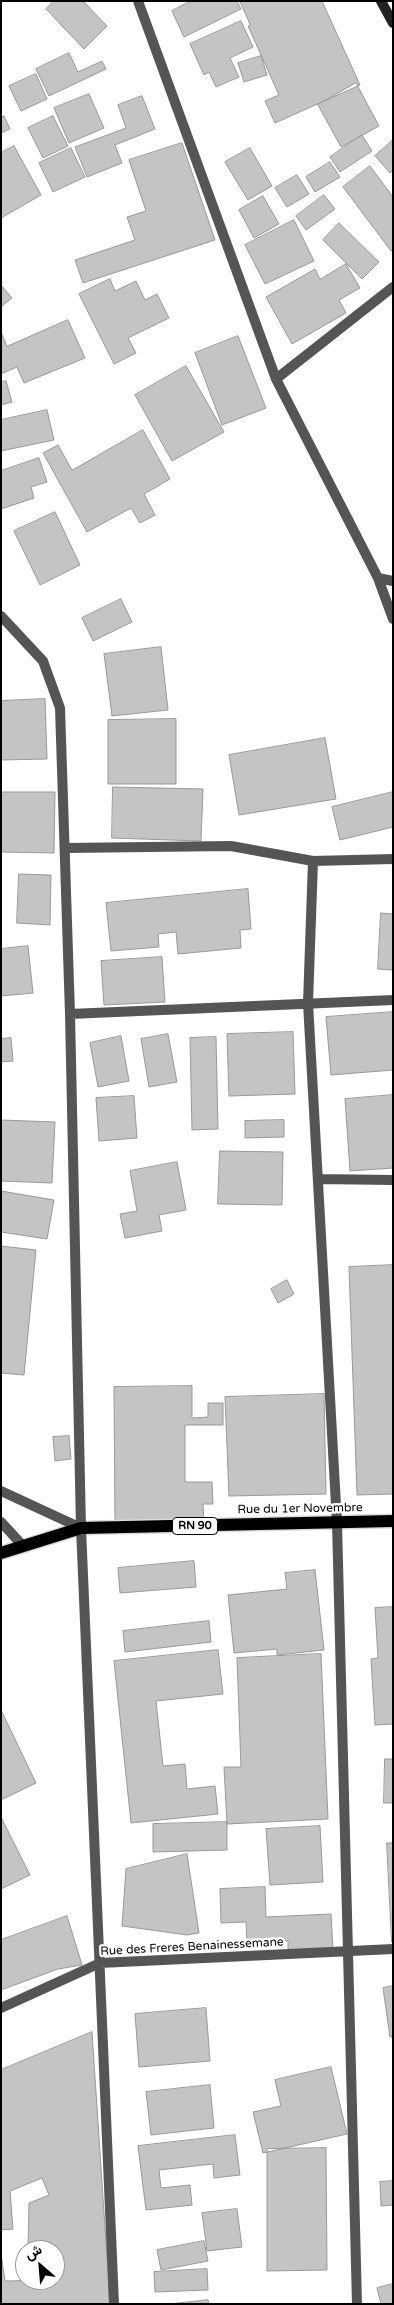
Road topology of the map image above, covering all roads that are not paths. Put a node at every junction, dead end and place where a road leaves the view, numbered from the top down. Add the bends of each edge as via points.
1 (138, 1) edge
2 (381, 1) edge
3 (393, 23) edge
4 (393, 286) edge
5 (276, 379) junction
6 (378, 578) junction
7 (393, 581) edge
8 (1, 616) edge
9 (393, 619) edge
10 (66, 848) junction
11 (393, 858) edge
12 (313, 861) junction
13 (393, 1000) edge
14 (308, 1003) junction
15 (70, 1014) junction
16 (318, 1179) junction
17 (393, 1180) edge
18 (1, 1491) edge
19 (393, 1521) edge
20 (1, 1522) edge
21 (337, 1522) junction
22 (81, 1528) junction
23 (23, 1546) junction
24 (1, 1554) edge
25 (393, 1949) edge
26 (348, 1950) junction
27 (100, 1963) junction
28 (1, 2008) edge
29 (114, 2304) edge
30 (357, 2304) edge

1 - 5 street
2 - 3 main road
4 - 5 street
5 - 6 street
6 - 7 street
6 - 9 street
8 - 10 street via 43,661 60,708
10 - 12 street via 231,846
10 - 15 street
11 - 12 street
12 - 14 street
13 - 14 street
14 - 15 street
14 - 16 street
15 - 22 street
16 - 17 street
16 - 21 street
18 - 22 street
19 - 21 main road, Rue du 1er Novembre / RN 90
20 - 23 street
21 - 22 main road, Rue du 1er Novembre / RN 90
21 - 26 street
22 - 23 main road, Rue du 1er Novembre / RN 90
22 - 27 street
23 - 24 main road, Rue du 1er Novembre / RN 90
25 - 26 street, Rue des Freres Benainessemane
26 - 27 street, Rue des Freres Benainessemane
26 - 30 street
27 - 28 street, Rue des Freres Benainessemane
27 - 29 street

